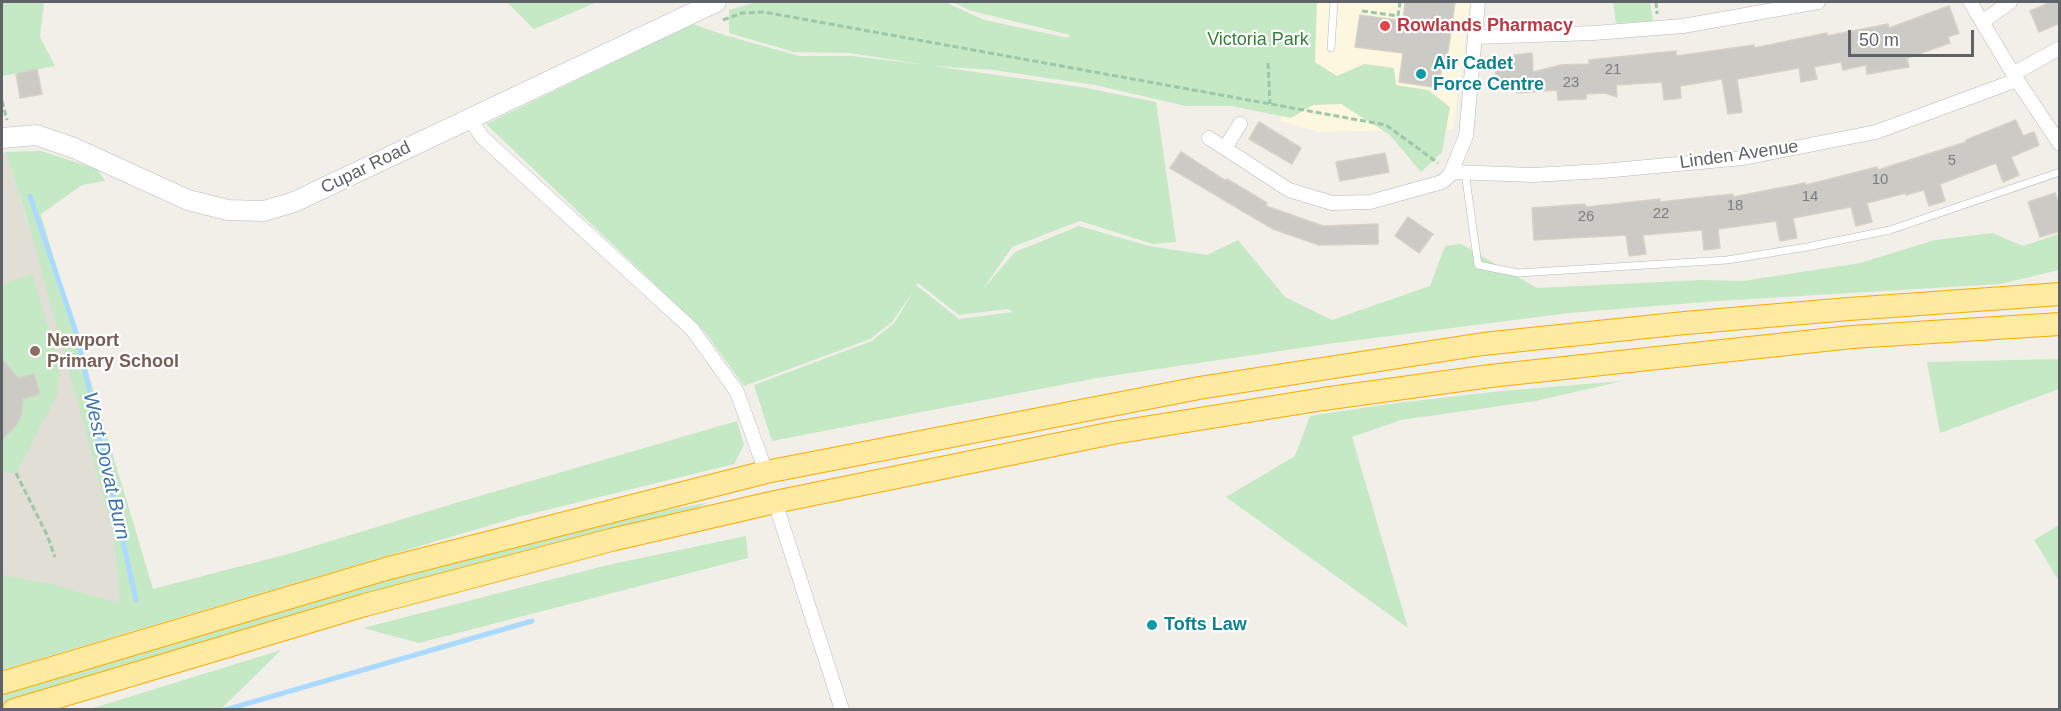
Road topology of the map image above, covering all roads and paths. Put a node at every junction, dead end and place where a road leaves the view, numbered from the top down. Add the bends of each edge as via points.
1 (716, 2) edge
2 (1334, 2) edge
3 (1400, 2) edge
4 (1478, 2) edge
5 (1818, 2) edge
6 (1970, 2) edge
7 (2010, 2) edge
8 (1362, 11) dead end
9 (1983, 22) junction
10 (717, 23) dead end
11 (1475, 37) junction
12 (1331, 48) dead end
13 (2060, 48) edge
14 (1268, 63) dead end
15 (2015, 77) junction
16 (1270, 104) junction
17 (469, 118) junction
18 (1240, 124) dead end
19 (2058, 136) edge
20 (2, 138) edge
21 (1209, 138) dead end
22 (1225, 148) junction
23 (1438, 164) dead end
24 (1458, 172) junction
25 (2060, 172) edge
26 (2060, 294) edge
27 (2060, 324) edge
28 (766, 472) junction
29 (16, 473) dead end
30 (775, 502) junction
31 (55, 557) dead end
32 (2, 683) edge
33 (14, 710) edge
34 (842, 710) edge

1 - 17 main road, Cupar Road
2 - 12 lane
3 - 8 path via 1398,16
4 - 11 street
5 - 11 street via 1683,26
6 - 9 street
7 - 9 street
9 - 15 street
10 - 16 path via 742,13 764,12
11 - 24 street via 1466,136
13 - 15 street, Linden Avenue
14 - 16 path
15 - 19 street
15 - 24 street, Linden Avenue via 1876,132 1743,158 1545,175
16 - 23 path via 1386,125
17 - 20 main road, Cupar Road via 294,202 264,211 228,210 188,200 36,135
17 - 28 street via 482,137 692,329 737,392
18 - 22 street
21 - 22 street
22 - 24 street via 1289,190 1332,203 1370,202 1442,182
24 - 25 lane via 1478,265 1518,273 1727,260 1807,247 1890,230
26 - 28 highway via 1708,321 1483,344 1199,388
27 - 30 highway via 1852,337 1490,376 1323,399 1113,434
28 - 32 highway via 389,568
29 - 31 path
30 - 33 highway via 611,540 365,605
30 - 34 street

